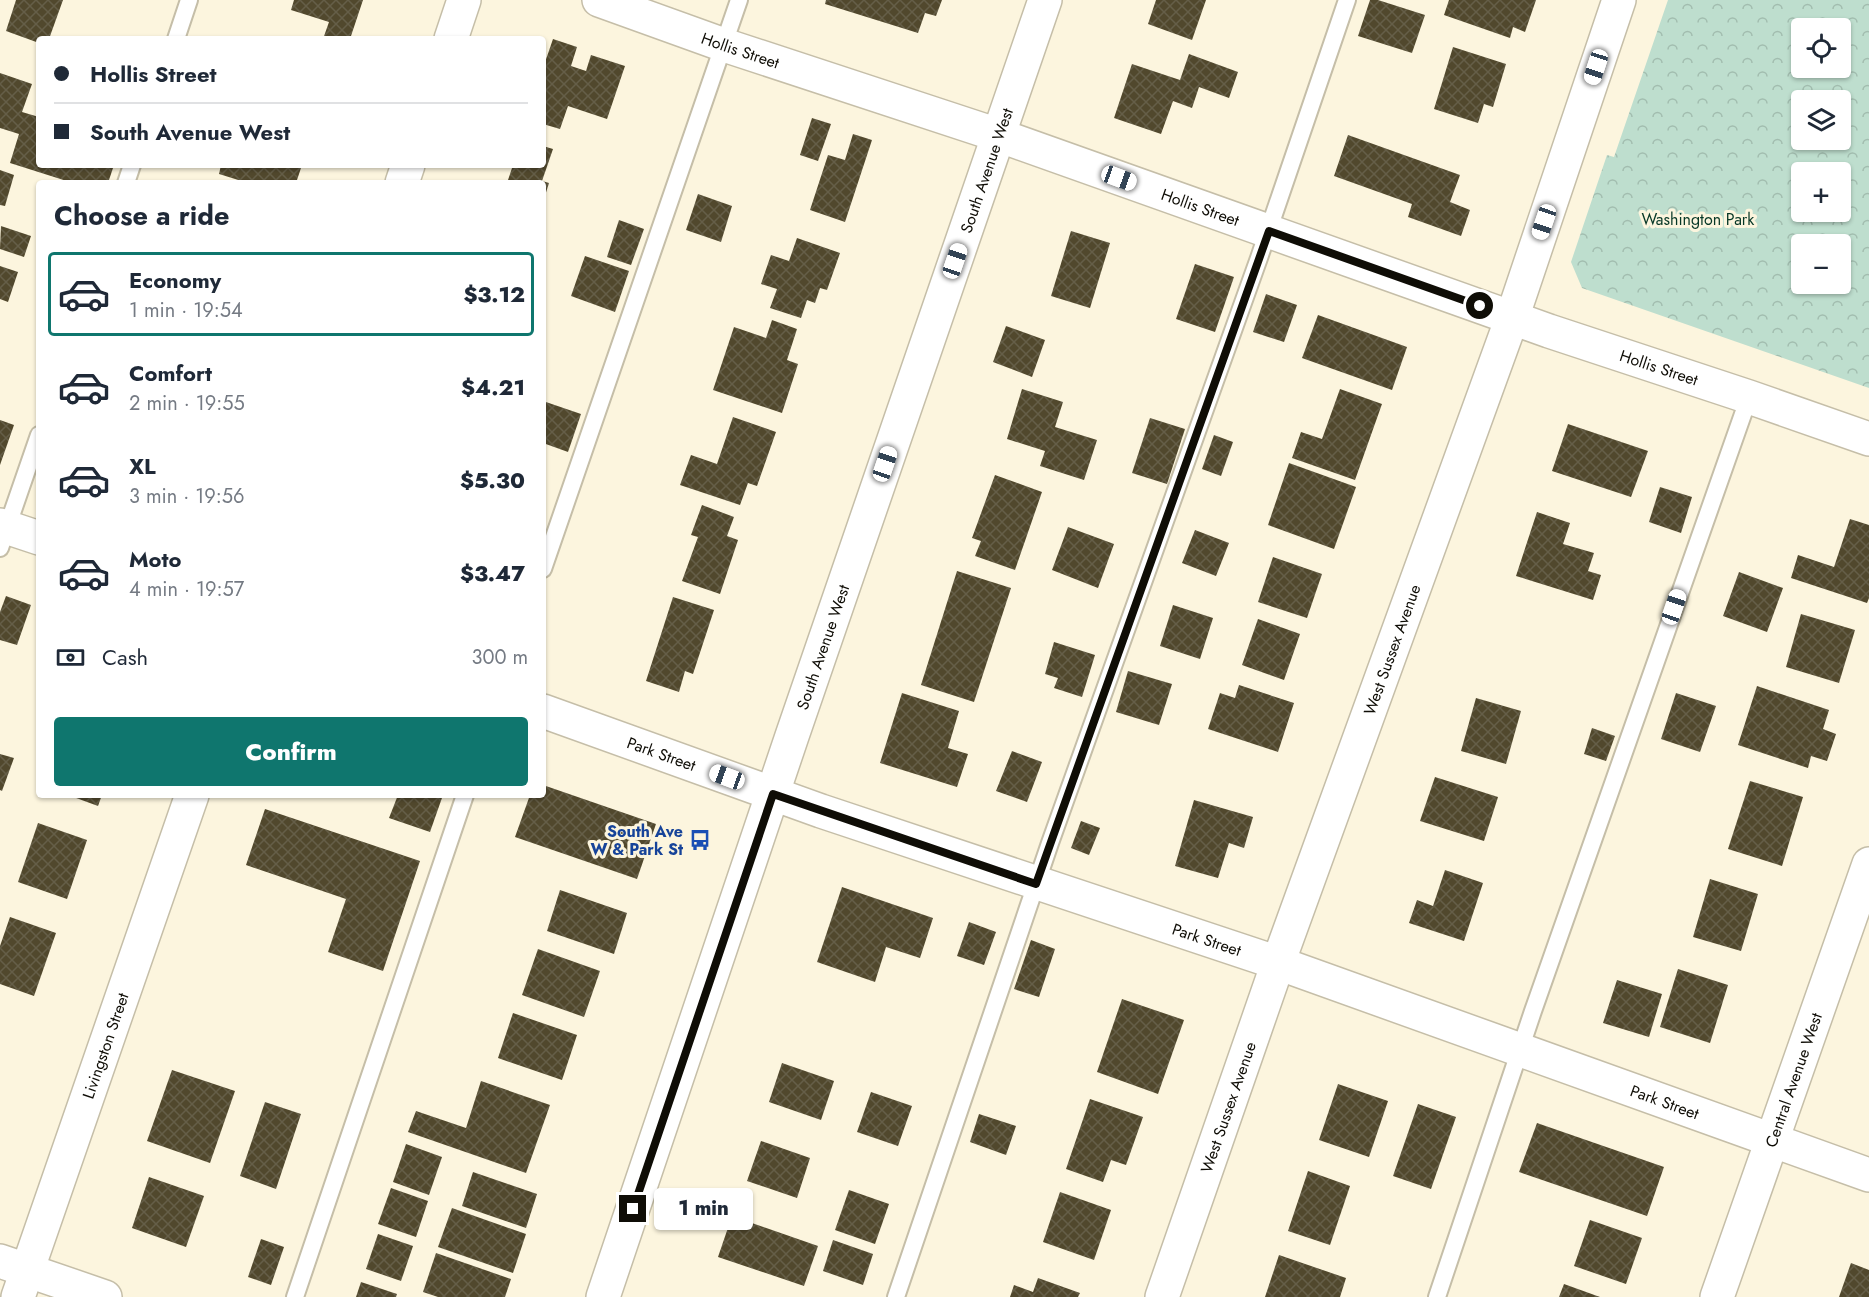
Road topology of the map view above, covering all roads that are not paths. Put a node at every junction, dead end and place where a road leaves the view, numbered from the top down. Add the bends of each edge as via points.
1 (189, 0) edge
2 (464, 0) edge
3 (599, 0) edge
4 (739, 0) edge
5 (1045, 0) edge
6 (1347, 0) edge
7 (1619, 0) edge
8 (177, 36) edge
9 (452, 36) edge
10 (724, 45) junction
11 (998, 135) junction
12 (1269, 231) junction
13 (1512, 318) junction
14 (1749, 397) junction
15 (1869, 440) edge
16 (36, 443) edge
17 (2, 533) edge
18 (36, 538) edge
19 (546, 560) edge
20 (546, 712) edge
21 (773, 794) junction
22 (191, 798) edge
23 (464, 798) edge
24 (1869, 864) edge
25 (1036, 884) junction
26 (1278, 963) junction
27 (1520, 1048) junction
28 (1773, 1140) junction
29 (1869, 1175) edge
30 (15, 1276) edge
31 (105, 1297) edge
32 (295, 1297) edge
33 (603, 1297) edge
34 (896, 1297) edge
35 (1162, 1297) edge
36 (1437, 1297) edge
37 (1717, 1297) edge

1 - 8 lane
2 - 9 street
3 - 10 street, Hollis Street
4 - 10 lane
5 - 11 street, South Avenue West
6 - 12 lane
7 - 13 street, West Sussex Avenue
10 - 11 street, Hollis Street
10 - 19 lane
11 - 12 street, Hollis Street
11 - 21 street, South Avenue West
12 - 13 street, Hollis Street
12 - 25 lane
13 - 14 street, Hollis Street
13 - 26 street, West Sussex Avenue
14 - 15 street, Hollis Street
14 - 27 lane
16 - 17 lane
17 - 18 street
20 - 21 street, Park Street
21 - 25 street, Park Street
21 - 33 street, South Avenue West
22 - 30 street, Livingston Street
23 - 32 lane
24 - 28 street, Central Avenue West
25 - 26 street, Park Street
25 - 34 lane
26 - 27 street, Park Street
26 - 35 street, West Sussex Avenue
27 - 28 street, Park Street
27 - 36 lane
28 - 29 street, Park Street
28 - 37 street, Central Avenue West
30 - 31 street

